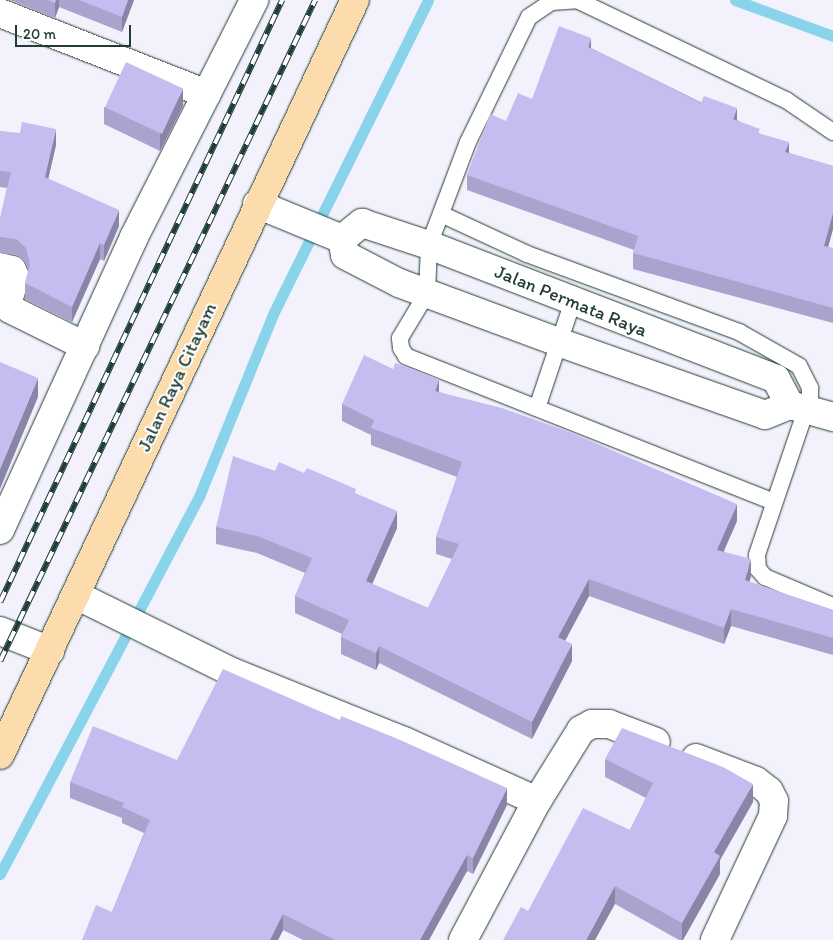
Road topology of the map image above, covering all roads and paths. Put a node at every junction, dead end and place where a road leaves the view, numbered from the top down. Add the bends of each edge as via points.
1 (254, 0) edge
2 (355, 0) edge
3 (0, 13) edge
4 (207, 94) junction
5 (833, 132) edge
6 (257, 204) junction
7 (441, 214) junction
8 (334, 236) junction
9 (429, 245) junction
10 (0, 267) edge
11 (427, 293) junction
12 (574, 301) junction
13 (561, 343) junction
14 (85, 346) junction
15 (798, 407) junction
16 (537, 408) junction
17 (833, 417) edge
18 (774, 502) junction
19 (0, 530) edge
20 (76, 595) junction
21 (833, 606) edge
22 (0, 631) edge
23 (50, 651) junction
24 (0, 755) edge
25 (537, 801) junction
26 (463, 940) edge
27 (715, 940) edge

1 - 4 street
2 - 6 main road, Jalan Raya Citayam
3 - 4 street
4 - 14 street via 134,237
5 - 7 lane via 786,100 577,0 551,2 529,17 468,142
6 - 8 street
6 - 20 main road, Jalan Raya Citayam
7 - 9 lane
7 - 15 lane via 511,247 630,290 771,347 799,366 810,388
8 - 9 street, Jalan Permata Raya via 362,223
8 - 11 street, Jalan Permata Raya via 345,255
9 - 11 lane
9 - 12 street, Jalan Permata Raya
10 - 14 street via 12,270 15,277 8,302 10,309
11 - 13 street, Jalan Permata Raya
11 - 16 lane via 400,338 406,356
12 - 13 lane
12 - 15 street, Jalan Permata Raya via 776,379
13 - 15 street, Jalan Permata Raya via 750,411 766,415
13 - 16 lane
14 - 19 street
15 - 17 street
15 - 18 lane
16 - 18 lane
18 - 21 lane via 757,555 758,568 765,578
20 - 23 main road, Jalan Raya Citayam
20 - 25 street via 165,641
22 - 23 street
23 - 24 main road, Jalan Raya Citayam
25 - 26 street
25 - 27 street via 572,740 592,724 609,724 756,781 769,791 774,801 772,816

